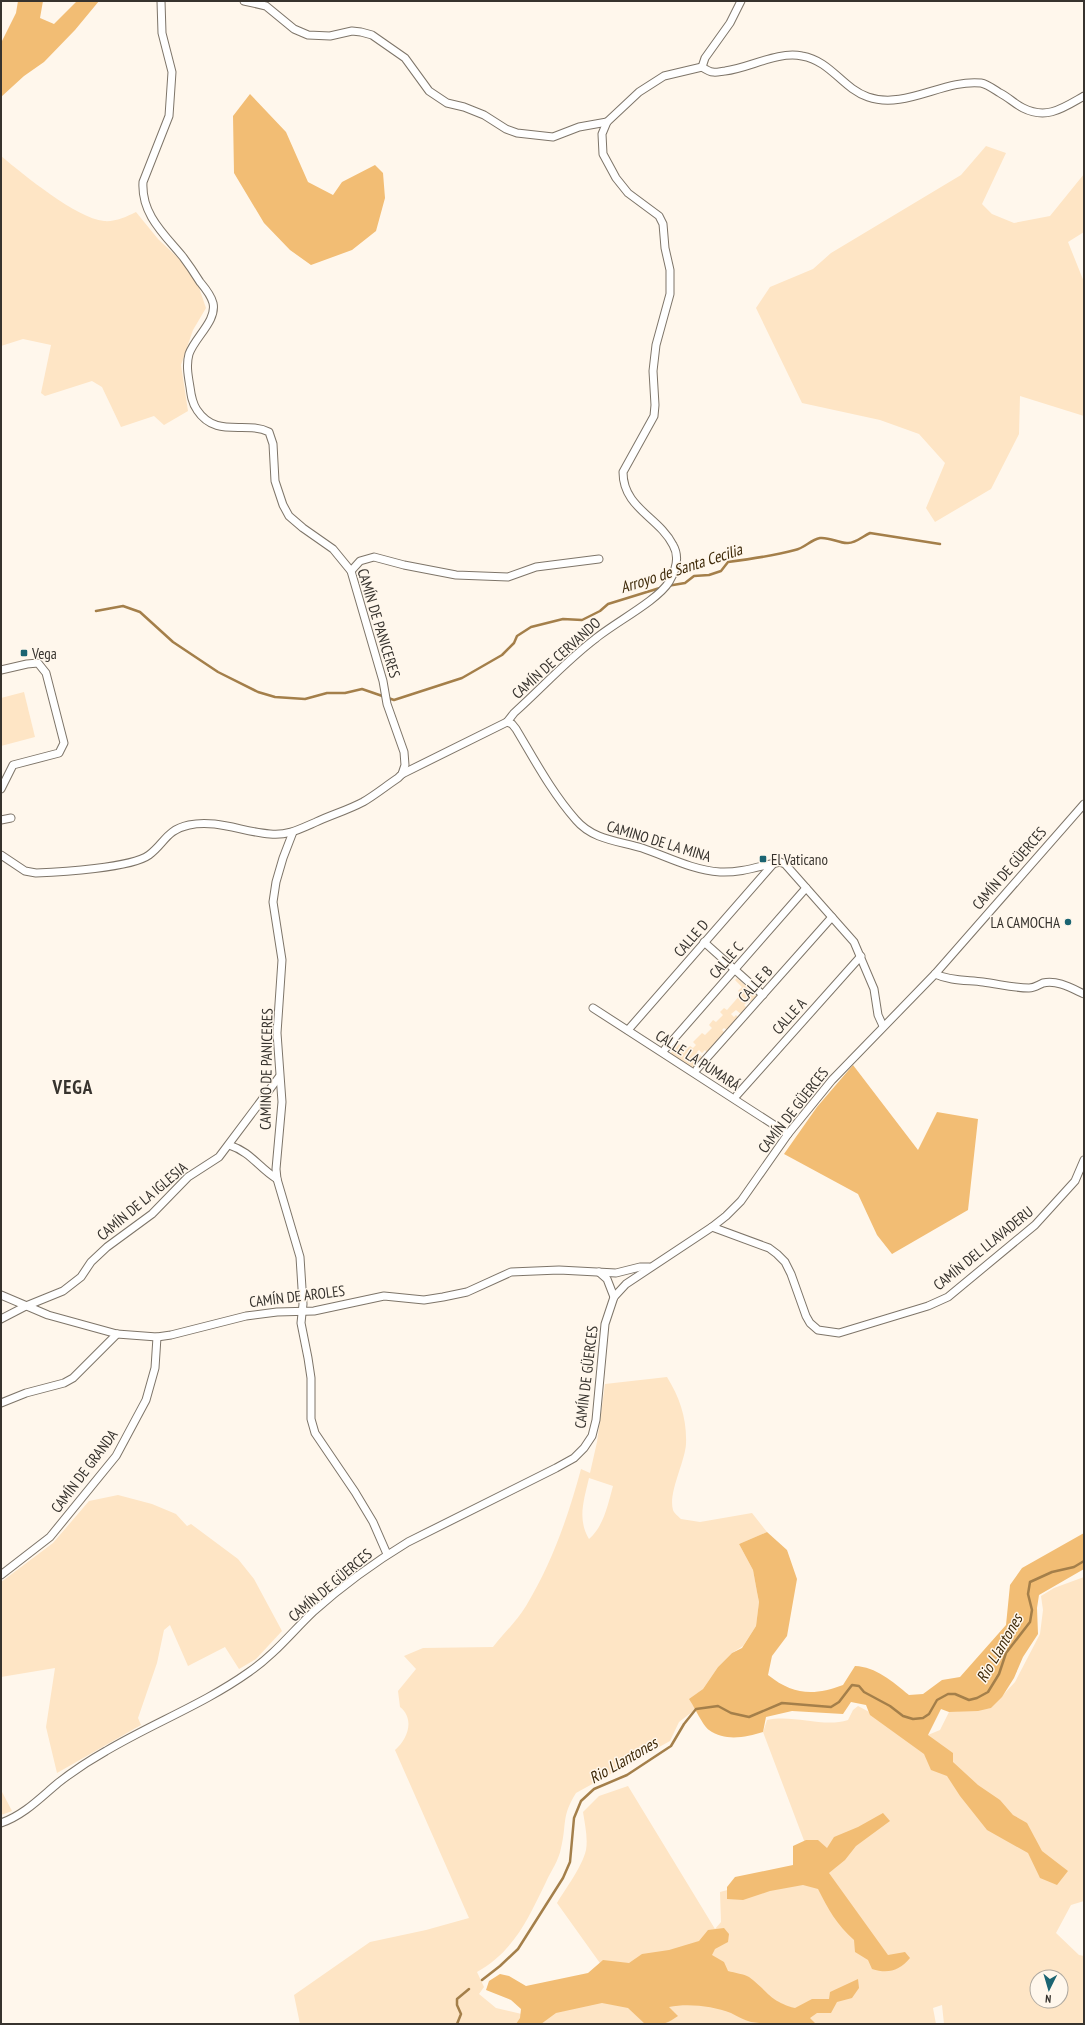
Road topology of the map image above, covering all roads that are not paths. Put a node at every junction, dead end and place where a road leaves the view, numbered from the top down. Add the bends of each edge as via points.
1 (162, 1) edge
2 (244, 1) edge
3 (741, 1) edge
4 (702, 67) junction
5 (1084, 96) edge
6 (607, 122) junction
7 (599, 559) dead end
8 (351, 571) junction
9 (1, 670) edge
10 (507, 722) junction
11 (402, 774) junction
12 (1, 790) edge
13 (1084, 804) edge
14 (11, 818) dead end
15 (1, 820) edge
16 (293, 832) junction
17 (1, 855) edge
18 (774, 863) junction
19 (806, 888) junction
20 (832, 917) junction
21 (704, 942) junction
22 (861, 956) junction
23 (734, 970) junction
24 (935, 974) junction
25 (1084, 994) edge
26 (763, 995) junction
27 (593, 1008) dead end
28 (883, 1026) junction
29 (628, 1030) junction
30 (665, 1049) dead end
31 (697, 1069) dead end
32 (279, 1077) junction
33 (737, 1095) dead end
34 (788, 1134) junction
35 (229, 1145) junction
36 (1084, 1160) edge
37 (277, 1178) junction
38 (712, 1227) junction
39 (649, 1267) junction
40 (599, 1272) junction
41 (1, 1295) edge
42 (614, 1297) junction
43 (26, 1306) junction
44 (302, 1312) junction
45 (1, 1319) edge
46 (117, 1334) junction
47 (157, 1337) junction
48 (1, 1403) edge
49 (387, 1554) junction
50 (1, 1575) edge
51 (1, 1823) edge

1 - 8 street, CAMÍN DE PANICERES via 162,33 172,72 170,116 144,182 143,191 150,216 213,301 212,315 193,345 187,362 192,402 197,411 216,425 235,429 256,428 269,432 273,444 275,481 283,505 303,528 333,549
2 - 6 street via 266,6 294,29 308,35 330,36 352,31 372,36 405,58 429,91 447,103 484,115 517,133 553,137 580,127
3 - 4 street
4 - 5 street via 720,72 781,56 800,55 820,61 867,97 881,100 901,99 963,84 982,83 1023,108 1039,114 1058,111
4 - 6 street via 664,76 639,92
6 - 10 street, CAMÍN DE CERVANDO via 602,134 603,154 622,185 659,216 663,224 670,270 670,294 656,345 653,371 654,416 623,472 630,500 664,530 673,545 677,565 661,592 594,639
7 - 8 street via 536,567 508,577 456,575 374,557 360,561
8 - 11 street, CAMÍN DE PANICERES via 387,704 404,752 405,765
9 - 12 street via 38,663 46,673 64,743 59,753 13,765
10 - 11 street, CAMÍN DE CERVANDO
10 - 18 street, CAMINO DE LA MINA via 516,729 576,821 595,835 711,871 741,871
11 - 16 street via 364,801
13 - 24 street, CAMÍN DE GÜERCES
14 - 15 street
16 - 17 street via 271,835 216,824 188,825 166,836 149,855 109,866 75,870 24,872
16 - 32 street, CAMINO DE PANICERES via 276,882 273,902 282,960 277,1033
18 - 19 street via 785,864
18 - 21 street, CALLE D
19 - 20 street
19 - 23 street, CALLE C
20 - 22 street via 854,942
20 - 26 street, CALLE B
21 - 23 street
21 - 29 street, CALLE D
22 - 28 street via 874,989 878,1016
22 - 33 street, CALLE A
23 - 26 street
23 - 30 street, CALLE C
24 - 25 street via 944,979 1015,987 1035,988 1043,983 1054,982 1065,984
24 - 28 street, CAMÍN DE GÜERCES
26 - 31 street, CALLE B
27 - 29 street, CALLE LA PUMARÁ
28 - 34 street, CAMÍN DE GÜERCES via 832,1080
29 - 34 street, CALLE LA PUMARÁ
32 - 35 street, CAMÍN DE LA IGLESIA
32 - 37 street, CAMINO DE PANICERES via 282,1102
34 - 38 street, CAMÍN DE GÜERCES via 741,1201
35 - 37 street via 242,1149 269,1174
35 - 43 street, CAMÍN DE LA IGLESIA via 210,1164 188,1177 152,1214 107,1247 91,1262 81,1277 64,1291
36 - 38 street, CAMÍN DEL LLAVADERU via 1075,1181 1035,1225 948,1297 928,1306 839,1333 818,1330 810,1323 792,1274 777,1254 768,1248
37 - 44 street, CAMINO DE PANICERES via 300,1257
38 - 39 street, CAMÍN DE GÜERCES
39 - 40 street, CAMÍN DE AROLES via 616,1273
39 - 42 street, CAMÍN DE GÜERCES via 626,1284
40 - 42 street via 607,1279
40 - 44 street, CAMÍN DE AROLES via 511,1272 467,1292 443,1297 424,1300 384,1296
41 - 43 street, CAMÍN DE AROLES
42 - 49 street, CAMÍN DE GÜERCES via 605,1324 596,1420 592,1436 584,1448 574,1458 556,1468
43 - 45 street, CAMÍN DE LA IGLESIA
43 - 46 street, CAMÍN DE AROLES
44 - 47 street, CAMÍN DE AROLES via 246,1316 171,1336
44 - 49 street, CAMINO DE PANICERES via 301,1323 311,1378 311,1419 315,1433 356,1492
46 - 47 street, CAMÍN DE AROLES
46 - 48 street via 73,1378
47 - 50 street, CAMÍN DE GRANDA via 155,1368 146,1400 116,1456 50,1537
49 - 51 street, CAMÍN DE GÜERCES via 313,1612 273,1653 249,1672 175,1716 106,1751 60,1782 28,1809

